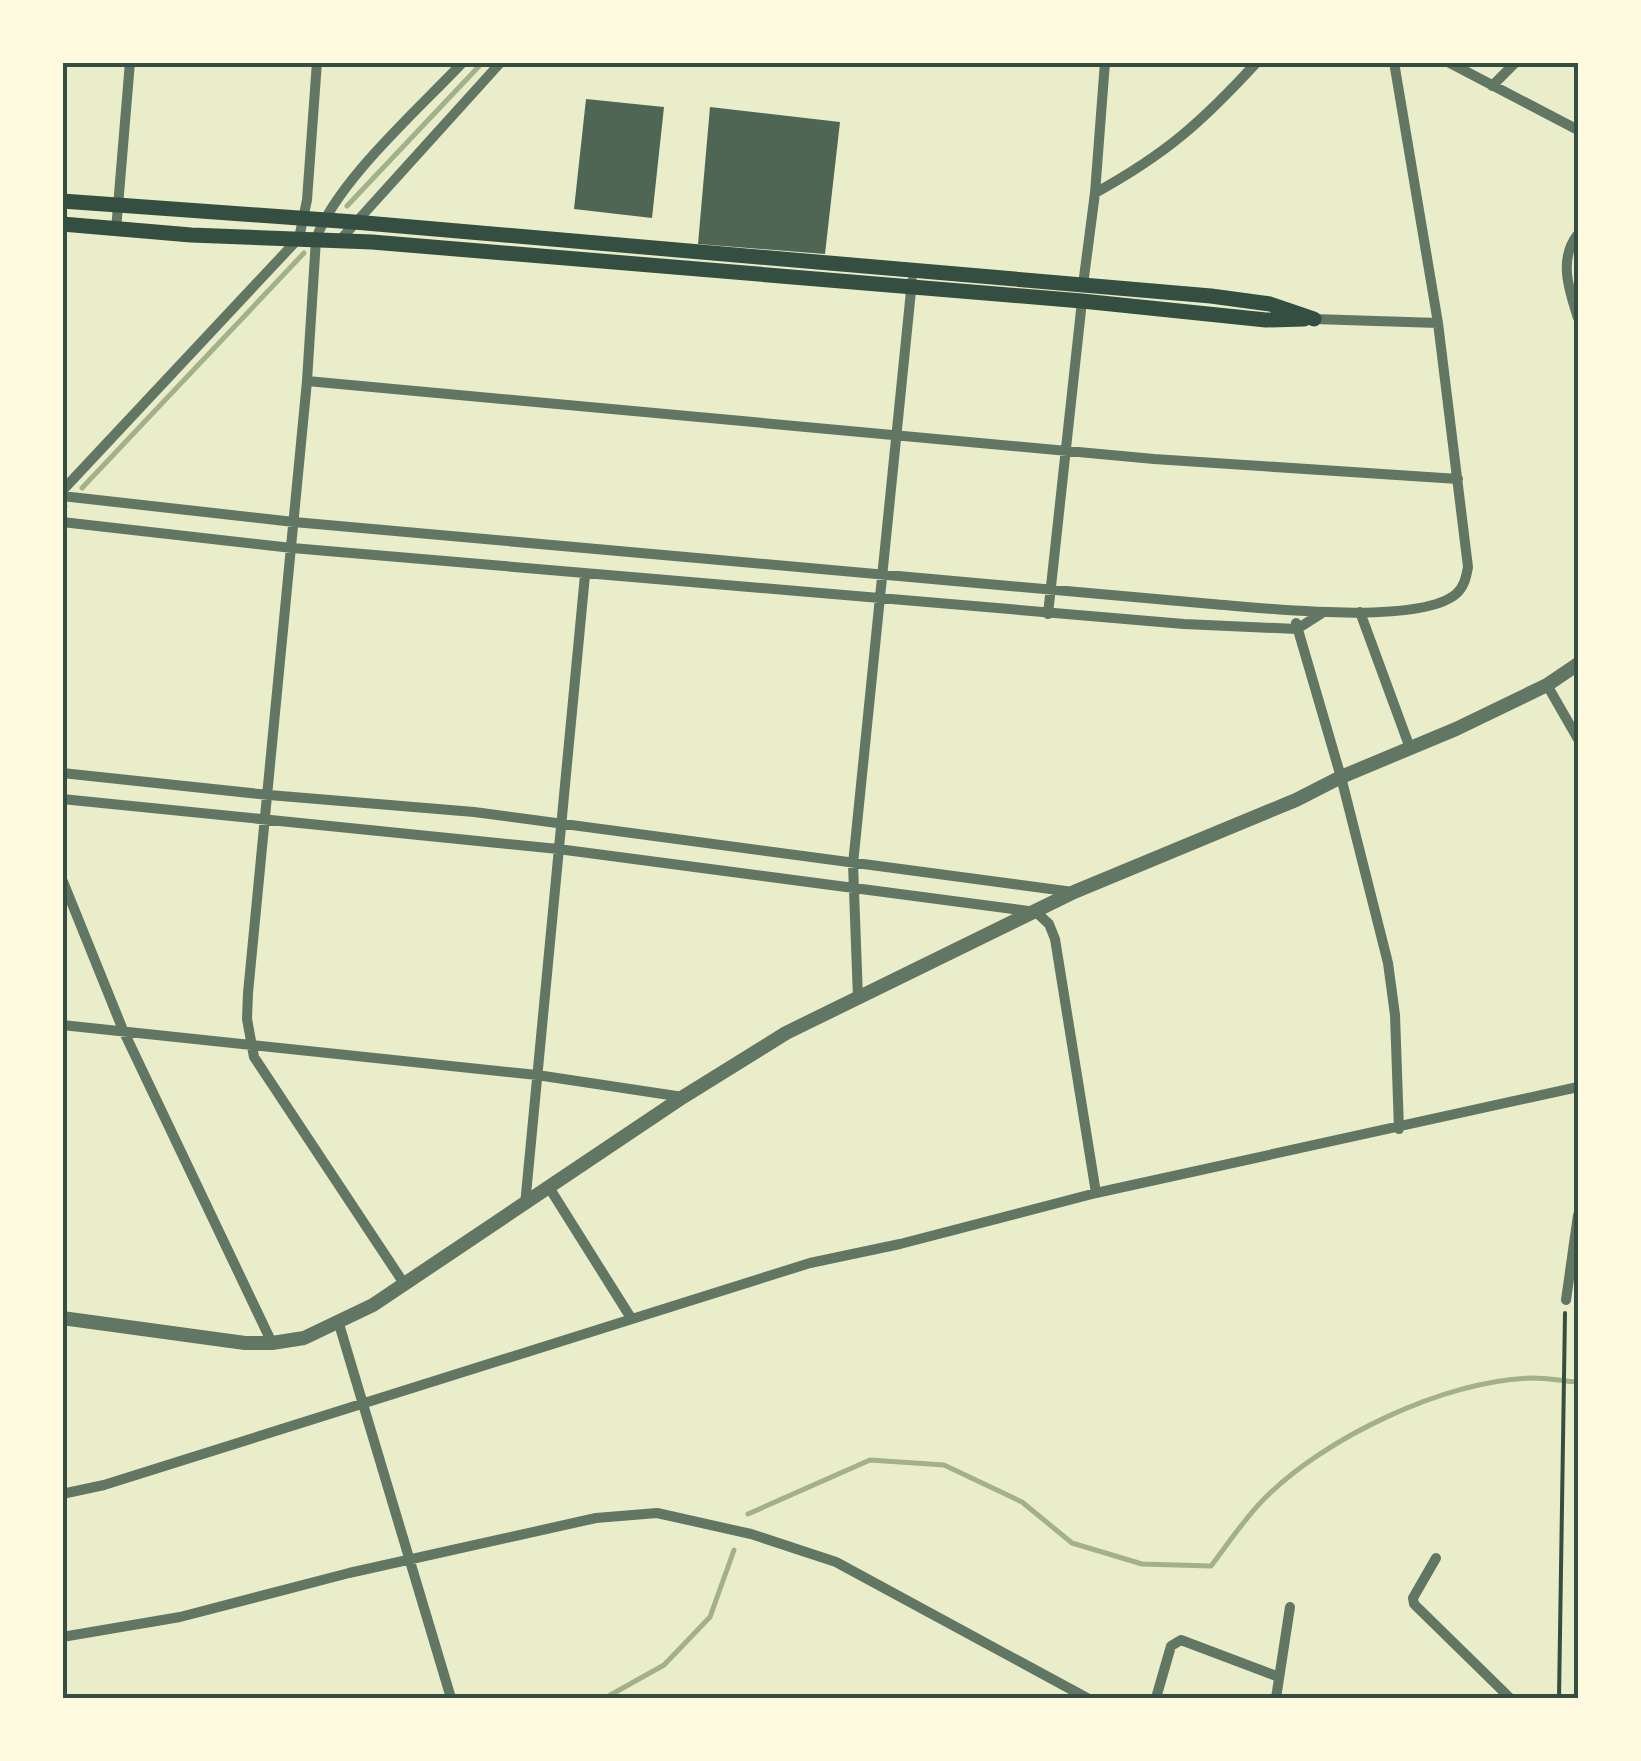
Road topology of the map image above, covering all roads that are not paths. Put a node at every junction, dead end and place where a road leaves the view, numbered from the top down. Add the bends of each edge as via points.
1 (130, 62) edge
2 (317, 62) edge
3 (462, 62) edge
4 (501, 62) edge
5 (1105, 62) edge
6 (1256, 62) edge
7 (1394, 62) edge
8 (1448, 62) edge
9 (1516, 62) edge
10 (1492, 86) junction
11 (1578, 130) edge
12 (1095, 193) junction
13 (62, 201) edge
14 (120, 206) junction
15 (304, 220) junction
16 (324, 220) junction
17 (354, 222) junction
18 (62, 224) edge
19 (116, 230) junction
20 (1578, 234) edge
21 (299, 238) junction
22 (316, 240) junction
23 (340, 240) junction
24 (912, 279) junction
25 (1083, 293) junction
26 (1578, 318) edge
27 (1314, 319) joint
28 (1438, 323) junction
29 (307, 381) junction
30 (899, 433) junction
31 (1068, 448) junction
32 (1458, 479) junction
33 (62, 493) edge
34 (92, 498) junction
35 (62, 522) edge
36 (294, 522) junction
37 (83, 523) junction
38 (292, 548) junction
39 (584, 574) junction
40 (882, 576) junction
41 (1050, 590) junction
42 (880, 599) junction
43 (1294, 610) junction
44 (1360, 612) junction
45 (1322, 613) junction
46 (1048, 614) junction
47 (1297, 629) junction
48 (1578, 664) edge
49 (1547, 685) junction
50 (1578, 739) edge
51 (1410, 748) junction
52 (62, 774) edge
53 (1341, 777) junction
54 (268, 795) junction
55 (62, 799) edge
56 (266, 818) junction
57 (561, 823) junction
58 (558, 850) junction
59 (853, 864) junction
60 (62, 879) edge
61 (852, 886) junction
62 (1074, 892) junction
63 (1036, 912) junction
64 (858, 998) junction
65 (62, 1025) edge
66 (123, 1030) junction
67 (250, 1044) junction
68 (537, 1076) junction
69 (1578, 1087) edge
70 (683, 1097) junction
71 (1399, 1129) junction
72 (550, 1189) junction
73 (1096, 1194) junction
74 (524, 1206) junction
75 (1578, 1215) edge
76 (405, 1284) junction
77 (1566, 1300) road end
78 (62, 1318) edge
79 (630, 1318) junction
80 (339, 1324) junction
81 (272, 1343) junction
82 (364, 1405) junction
83 (62, 1494) edge
84 (1436, 1558) dead end
85 (409, 1560) junction
86 (1290, 1607) dead end
87 (62, 1637) edge
88 (1280, 1678) junction
89 (451, 1698) edge
90 (1088, 1698) edge
91 (1156, 1698) edge
92 (1276, 1698) edge
93 (1510, 1698) edge

1 - 14 street
2 - 15 street
3 - 16 street
4 - 17 street
5 - 12 street
6 - 12 street via 1173,146
7 - 28 street
8 - 10 street
9 - 10 street
10 - 11 street
12 - 25 street
13 - 14 main road
14 - 15 main road
14 - 19 street
15 - 16 main road
15 - 21 street
16 - 17 main road
16 - 22 street
17 - 23 street
17 - 24 main road
18 - 19 main road
19 - 21 main road
20 - 26 street via 1566,268
21 - 22 main road
21 - 33 street
22 - 23 main road
22 - 29 street
23 - 24 main road
24 - 25 main road
24 - 30 street
25 - 27 main road via 1266,320
25 - 31 street
27 - 28 street
28 - 32 street
29 - 30 street
29 - 36 street
30 - 31 street
30 - 40 street
31 - 32 street
31 - 41 street
32 - 44 street via 1468,567 1462,588 1415,608
33 - 34 street
34 - 36 street
34 - 37 street
35 - 37 street
36 - 38 street
36 - 40 street
37 - 38 street
38 - 39 street
38 - 54 street
39 - 42 street
39 - 57 street
40 - 41 street
40 - 42 street
41 - 43 street
41 - 46 street
42 - 46 street
42 - 59 street
43 - 45 street
43 - 47 street
44 - 45 street
44 - 51 street
45 - 47 street
46 - 47 street
47 - 53 street
48 - 49 street
49 - 50 street
49 - 51 street
51 - 53 street
52 - 54 street
53 - 62 street
53 - 71 street via 1388,963
54 - 56 street
54 - 57 street
55 - 56 street
56 - 58 street
56 - 67 street via 248,993
57 - 58 street
57 - 59 street
58 - 61 street
58 - 68 street
59 - 61 street
59 - 62 street
60 - 66 street
61 - 63 street
61 - 64 street
62 - 63 street
63 - 64 street
63 - 73 street via 1055,939
64 - 70 street
65 - 66 street
66 - 67 street
66 - 81 street
67 - 68 street
67 - 76 street via 261,1071
68 - 70 street
68 - 74 street
69 - 71 street
70 - 72 street
71 - 73 street
72 - 74 street
72 - 79 street
73 - 79 street via 810,1262
74 - 76 street
75 - 77 street
76 - 80 street
78 - 81 street
79 - 82 street
80 - 81 street
80 - 82 street
82 - 83 street
82 - 85 street
84 - 93 street via 1414,1604
85 - 87 street via 180,1617
85 - 89 street
85 - 90 street via 596,1518 683,1517 836,1562
86 - 88 street
88 - 91 street via 1181,1640 1171,1646
88 - 92 street

